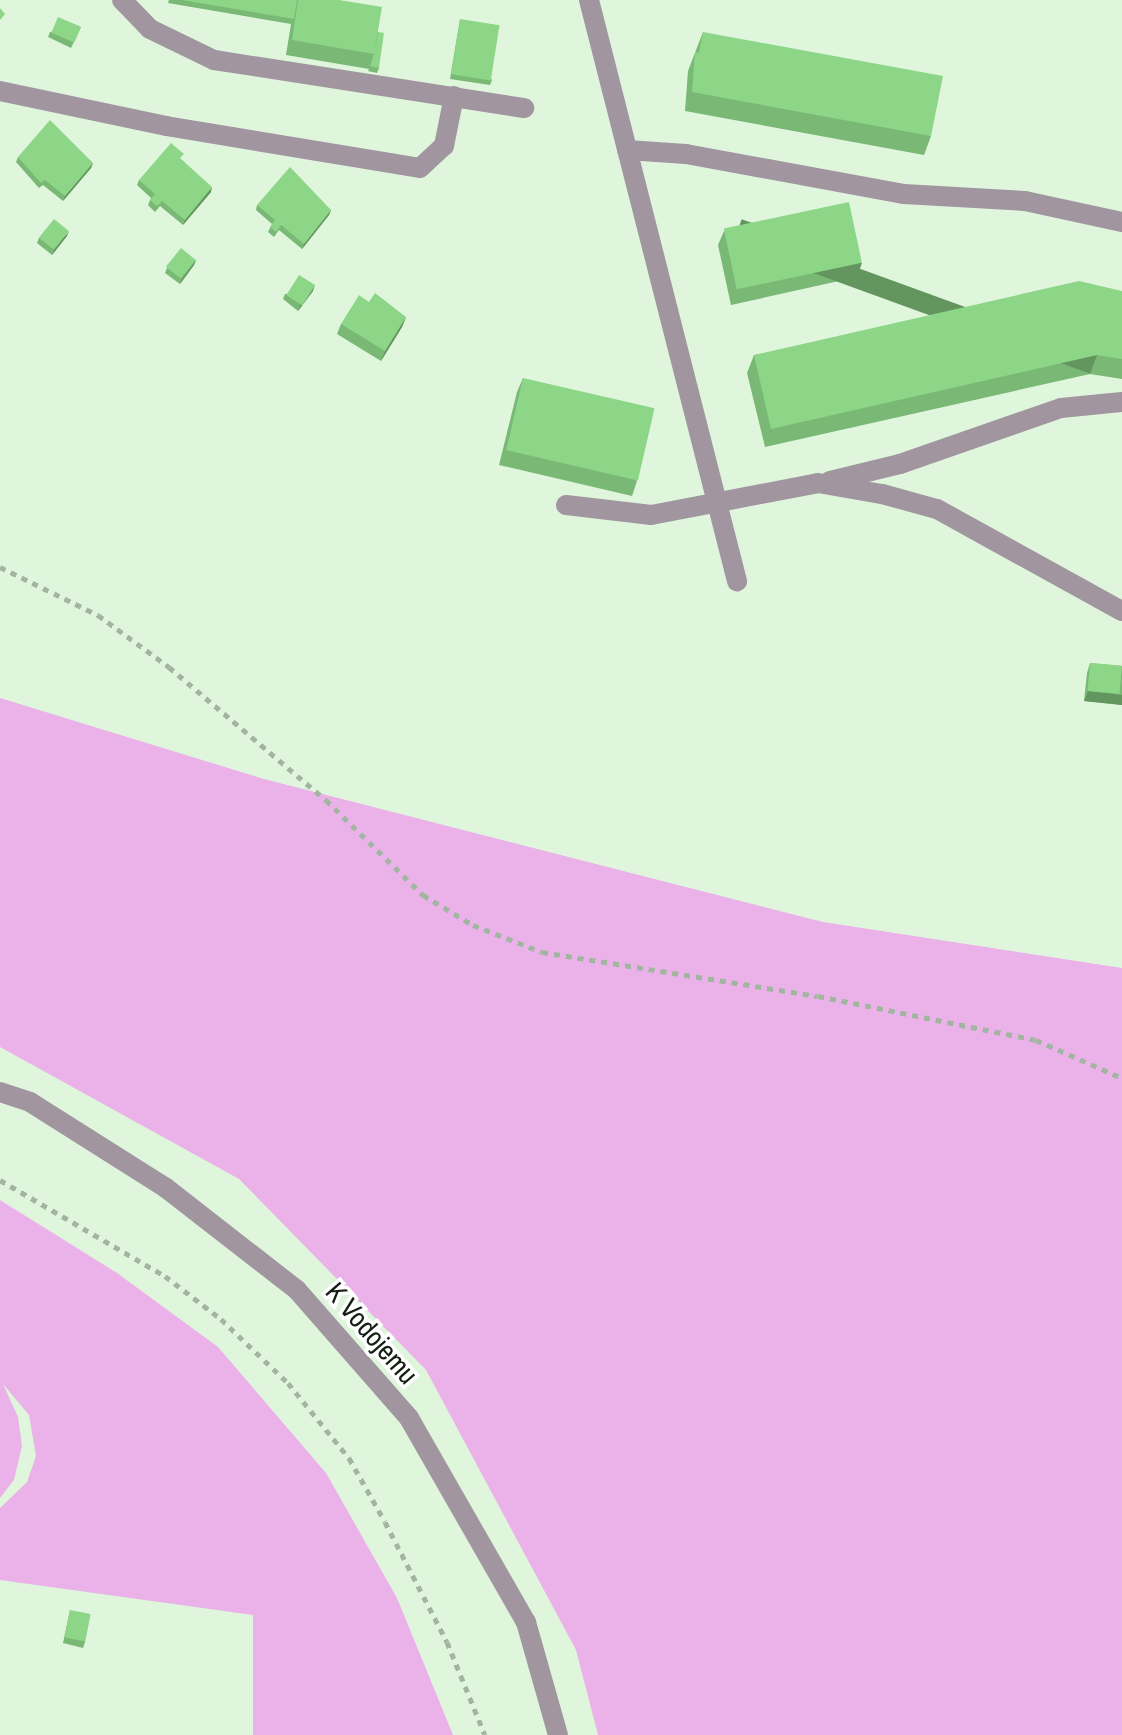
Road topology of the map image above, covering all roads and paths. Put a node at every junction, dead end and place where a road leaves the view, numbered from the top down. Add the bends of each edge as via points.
1 (122, 0) edge
2 (589, 0) edge
3 (0, 91) edge
4 (454, 96) junction
5 (524, 108) dead end
6 (627, 150) junction
7 (1122, 222) edge
8 (1122, 402) edge
9 (818, 483) junction
10 (717, 501) junction
11 (566, 505) dead end
12 (0, 567) edge
13 (737, 581) dead end
14 (1122, 611) edge
15 (1122, 1078) edge
16 (0, 1092) edge
17 (0, 1180) edge
18 (485, 1735) edge
19 (558, 1735) edge

1 - 4 street via 150,29 214,60
2 - 6 street
3 - 4 street via 166,126 420,168 444,146
4 - 5 street
6 - 7 street via 686,154 904,194 1025,201
6 - 10 street
8 - 9 street via 1061,408 900,464
9 - 10 street
9 - 14 street via 937,509
10 - 11 street via 651,515
10 - 13 street
12 - 15 path via 98,615 169,667 326,800 423,895 473,925 542,952 818,996 1036,1040
16 - 19 street, K Vodojemu via 30,1102 166,1188 297,1290 409,1418 526,1622
17 - 18 path via 165,1276 221,1319 288,1383 349,1458 385,1522 423,1590

